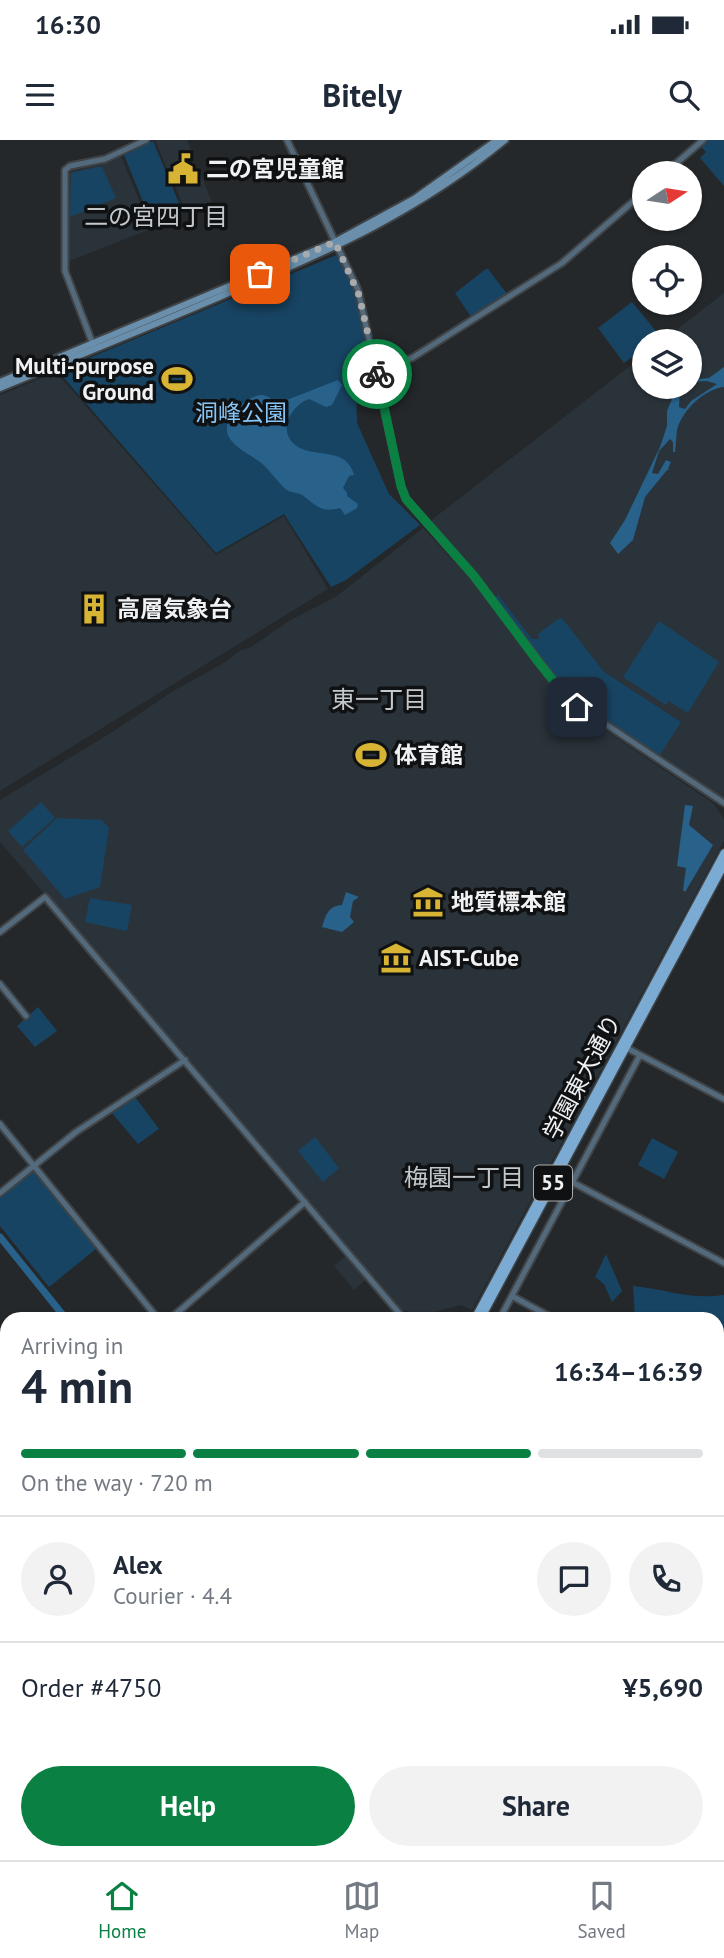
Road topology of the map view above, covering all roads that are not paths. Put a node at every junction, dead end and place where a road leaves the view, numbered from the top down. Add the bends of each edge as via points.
1 (146, 140) edge
2 (287, 140) edge
3 (502, 140) edge
4 (703, 140) edge
5 (679, 161) edge
6 (632, 202) edge
7 (336, 244) junction
8 (94, 346) junction
9 (376, 369) junction
10 (0, 382) edge
11 (0, 388) edge
12 (724, 803) edge
13 (724, 853) edge
14 (724, 864) edge
15 (0, 932) edge
16 (0, 984) edge
17 (26, 1016) dead end
18 (623, 1046) junction
19 (640, 1055) junction
20 (185, 1060) junction
21 (724, 1099) edge
22 (0, 1124) edge
23 (34, 1166) junction
24 (572, 1182) junction
25 (0, 1193) edge
26 (305, 1202) junction
27 (724, 1263) edge
28 (512, 1296) junction
29 (153, 1312) edge
30 (178, 1312) edge
31 (398, 1312) edge
32 (478, 1312) edge
33 (484, 1312) edge
34 (503, 1312) edge
35 (541, 1312) edge

1 - 8 street via 105,159 65,170 65,271
2 - 7 street
3 - 7 main road via 416,204
4 - 5 street
6 - 9 street via 562,263 412,358
7 - 8 main road
7 - 9 street via 359,295
8 - 10 main road
8 - 11 main road
9 - 12 street via 409,504 474,576 568,699
13 - 18 main road, 学園東大通り / 55
14 - 18 main road, 学園東大通り / 55
15 - 20 street via 46,897
16 - 17 street
18 - 19 street
18 - 32 main road, 学園東大通り / 55
18 - 33 main road, 学園東大通り / 55
19 - 21 street
19 - 24 street
20 - 23 street via 76,1132
20 - 26 street
22 - 23 street
23 - 25 street
23 - 29 street
24 - 27 street
24 - 28 street
26 - 30 street
26 - 31 street
28 - 34 street
28 - 35 street

